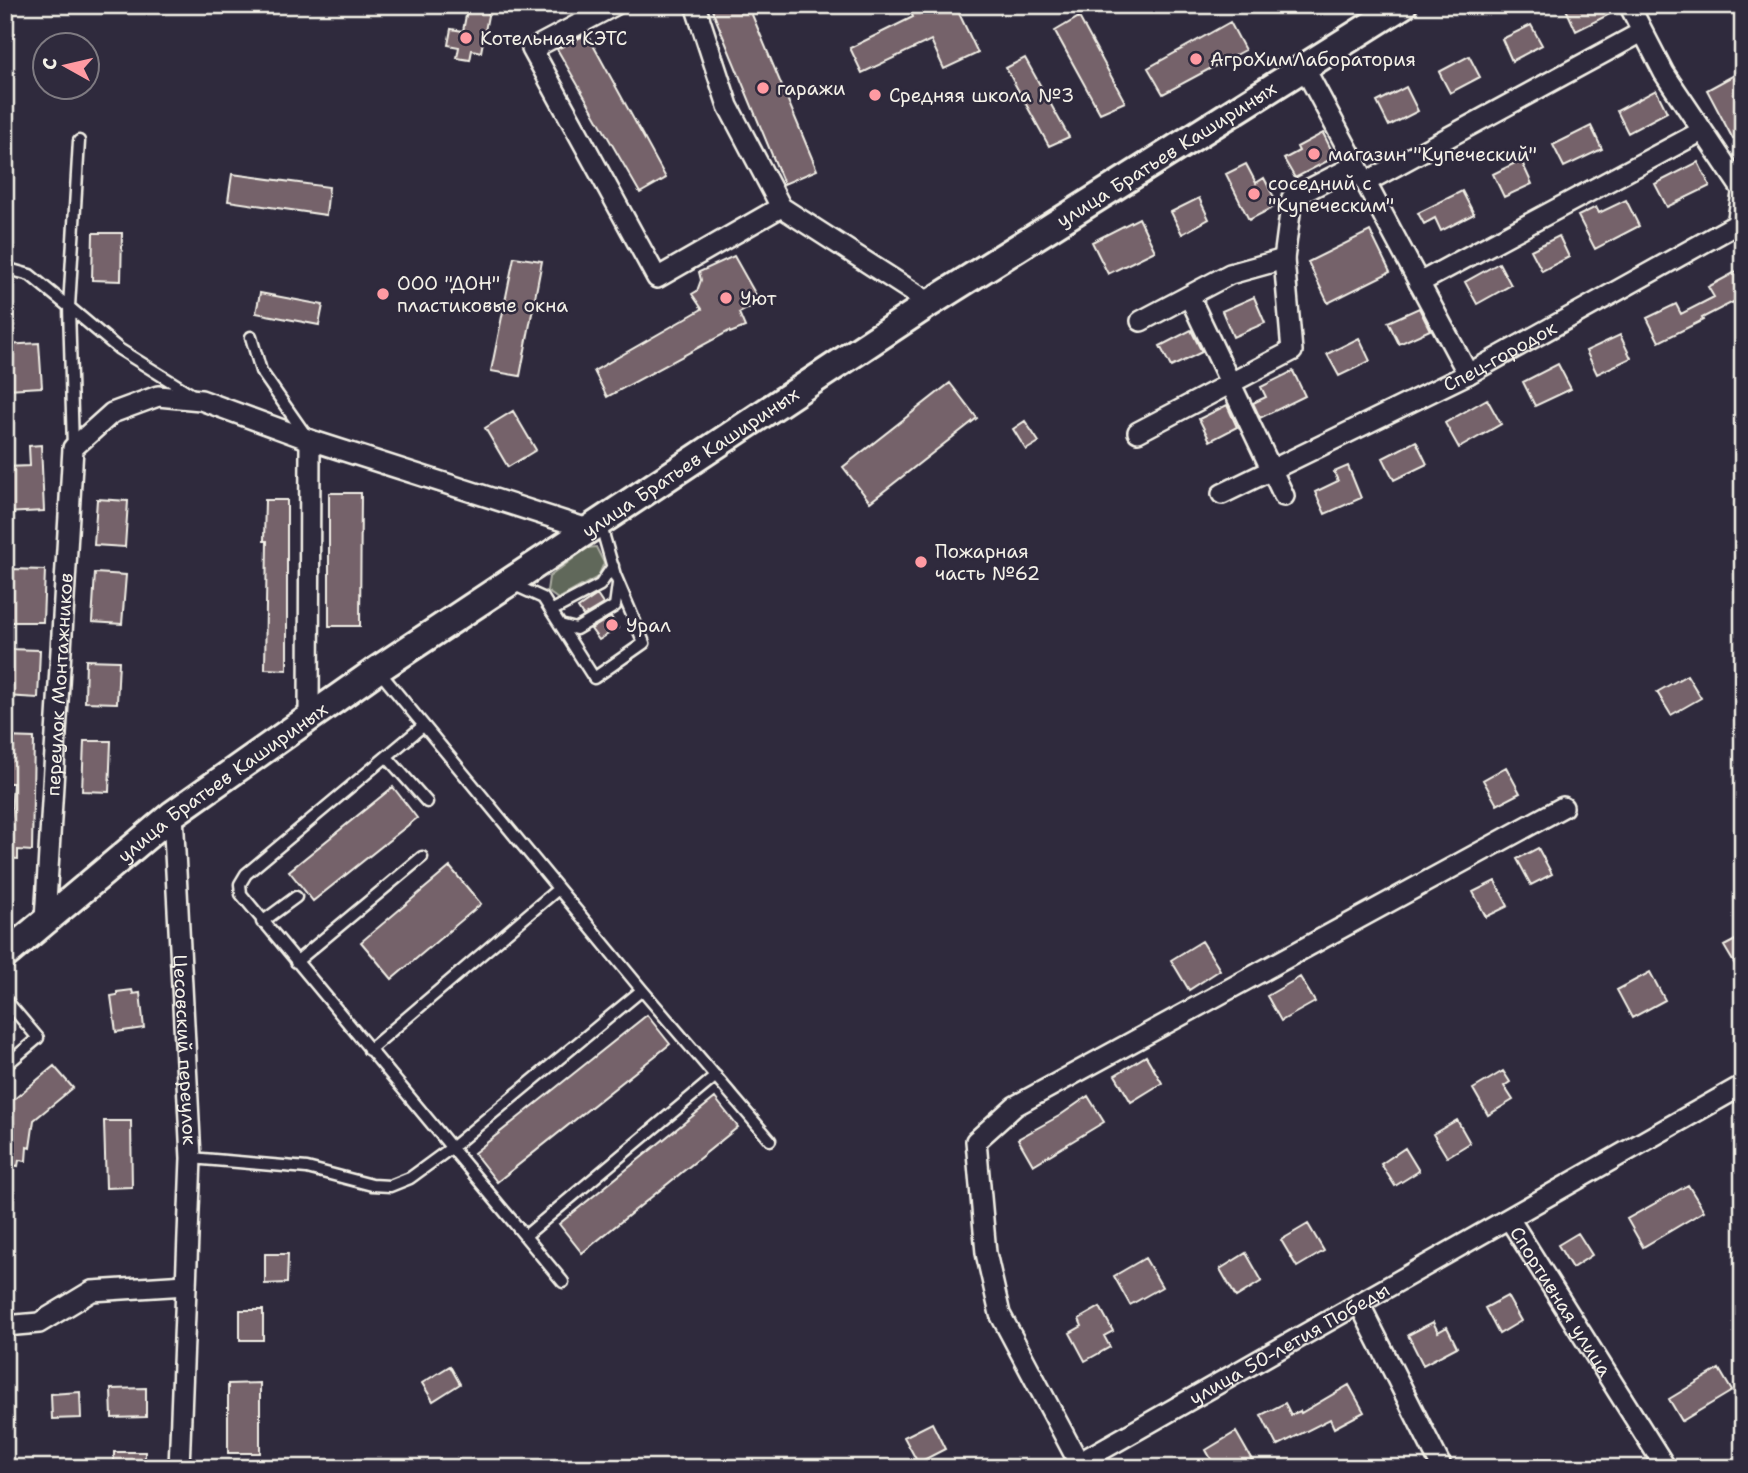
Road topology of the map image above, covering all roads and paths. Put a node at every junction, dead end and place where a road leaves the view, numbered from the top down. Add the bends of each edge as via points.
1 (615, 5) edge
2 (695, 5) edge
3 (1402, 5) edge
4 (1629, 5) edge
5 (1643, 32) junction
6 (1305, 69) junction
7 (1702, 131) junction
8 (79, 141) dead end
9 (1361, 174) junction
10 (1742, 188) edge
11 (781, 207) junction
12 (1284, 259) junction
13 (5, 268) edge
14 (1419, 284) junction
15 (1189, 296) junction
16 (930, 303) junction
17 (69, 307) junction
18 (1142, 321) dead end
19 (251, 337) dead end
20 (1468, 374) junction
21 (1230, 383) junction
22 (201, 400) junction
23 (1138, 432) dead end
24 (310, 440) junction
25 (73, 448) junction
26 (1270, 470) junction
27 (1222, 494) dead end
28 (1284, 496) dead end
29 (593, 525) junction
30 (613, 566) junction
31 (508, 582) junction
32 (619, 583) junction
33 (551, 611) junction
34 (560, 625) junction
35 (377, 670) junction
36 (309, 717) junction
37 (423, 726) junction
38 (387, 757) junction
39 (427, 802) dead end
40 (1563, 807) dead end
41 (173, 814) junction
42 (422, 857) dead end
43 (558, 889) junction
44 (296, 897) dead end
45 (45, 920) junction
46 (262, 922) junction
47 (5, 954) edge
48 (296, 962) junction
49 (642, 990) junction
50 (5, 999) edge
51 (369, 1050) junction
52 (5, 1066) edge
53 (716, 1076) junction
54 (1743, 1085) edge
55 (770, 1140) dead end
56 (451, 1148) junction
57 (191, 1158) junction
58 (1510, 1220) junction
59 (525, 1236) junction
60 (563, 1282) dead end
61 (186, 1285) junction
62 (1359, 1303) junction
63 (5, 1326) edge
64 (1074, 1465) edge
65 (179, 1468) edge
66 (1441, 1468) edge
67 (1666, 1468) edge

1 - 11 street via 532,49 657,278
2 - 11 street via 728,106
3 - 6 main road, улица Братьев Кашириных
4 - 5 street
5 - 7 street
5 - 9 street
6 - 9 street
6 - 16 main road, улица Братьев Кашириных
7 - 10 street
7 - 14 street
8 - 17 lane
9 - 12 street via 1292,198
9 - 14 street
10 - 20 street, Спец-городок via 1737,224
11 - 16 street
12 - 15 street via 1230,274
12 - 21 street via 1292,351
13 - 17 lane via 30,275
14 - 20 street
15 - 18 street
15 - 21 street
16 - 29 main road, улица Братьев Кашириных
17 - 22 lane via 119,349
17 - 25 lane
19 - 24 lane via 261,371
20 - 26 street, Спец-городок
21 - 23 street
21 - 26 street
22 - 24 street
22 - 25 street via 158,396 112,414
24 - 29 street
24 - 36 street
25 - 45 street, переулок Монтажников
26 - 27 street, Спец-городок
26 - 28 street
29 - 30 lane
29 - 31 main road, улица Братьев Кашириных
30 - 32 lane
30 - 33 lane via 600,585
31 - 33 lane via 543,598
31 - 35 main road, улица Братьев Кашириных
32 - 34 lane via 615,606 576,629
32 - 34 lane via 644,643 594,678
33 - 34 lane
35 - 36 main road, улица Братьев Кашириных
35 - 37 lane
36 - 41 main road, улица Братьев Кашириных
37 - 38 lane
37 - 43 lane
38 - 39 lane
38 - 46 lane via 246,874 241,894
40 - 64 street via 1015,1106 976,1141 986,1253 999,1314
41 - 45 main road, улица Братьев Кашириных
41 - 57 street, Цесовский переулок
42 - 48 lane
43 - 49 lane
43 - 51 lane
44 - 46 lane
45 - 47 main road, улица Братьев Кашириных
46 - 48 lane
48 - 51 lane
49 - 53 lane
49 - 56 lane
50 - 52 lane via 38,1038
51 - 56 lane
53 - 55 lane
53 - 59 lane
54 - 58 street, Спортивная улица
56 - 57 lane via 410,1178 390,1186 307,1168
56 - 59 lane
57 - 61 street, Цесовский переулок
58 - 62 street, улица 50-летия Победы
58 - 67 street, Спортивная улица
59 - 60 lane
61 - 63 street via 92,1291 39,1324
61 - 65 street, Цесовский переулок
62 - 64 street, улица 50-летия Победы
62 - 66 street

